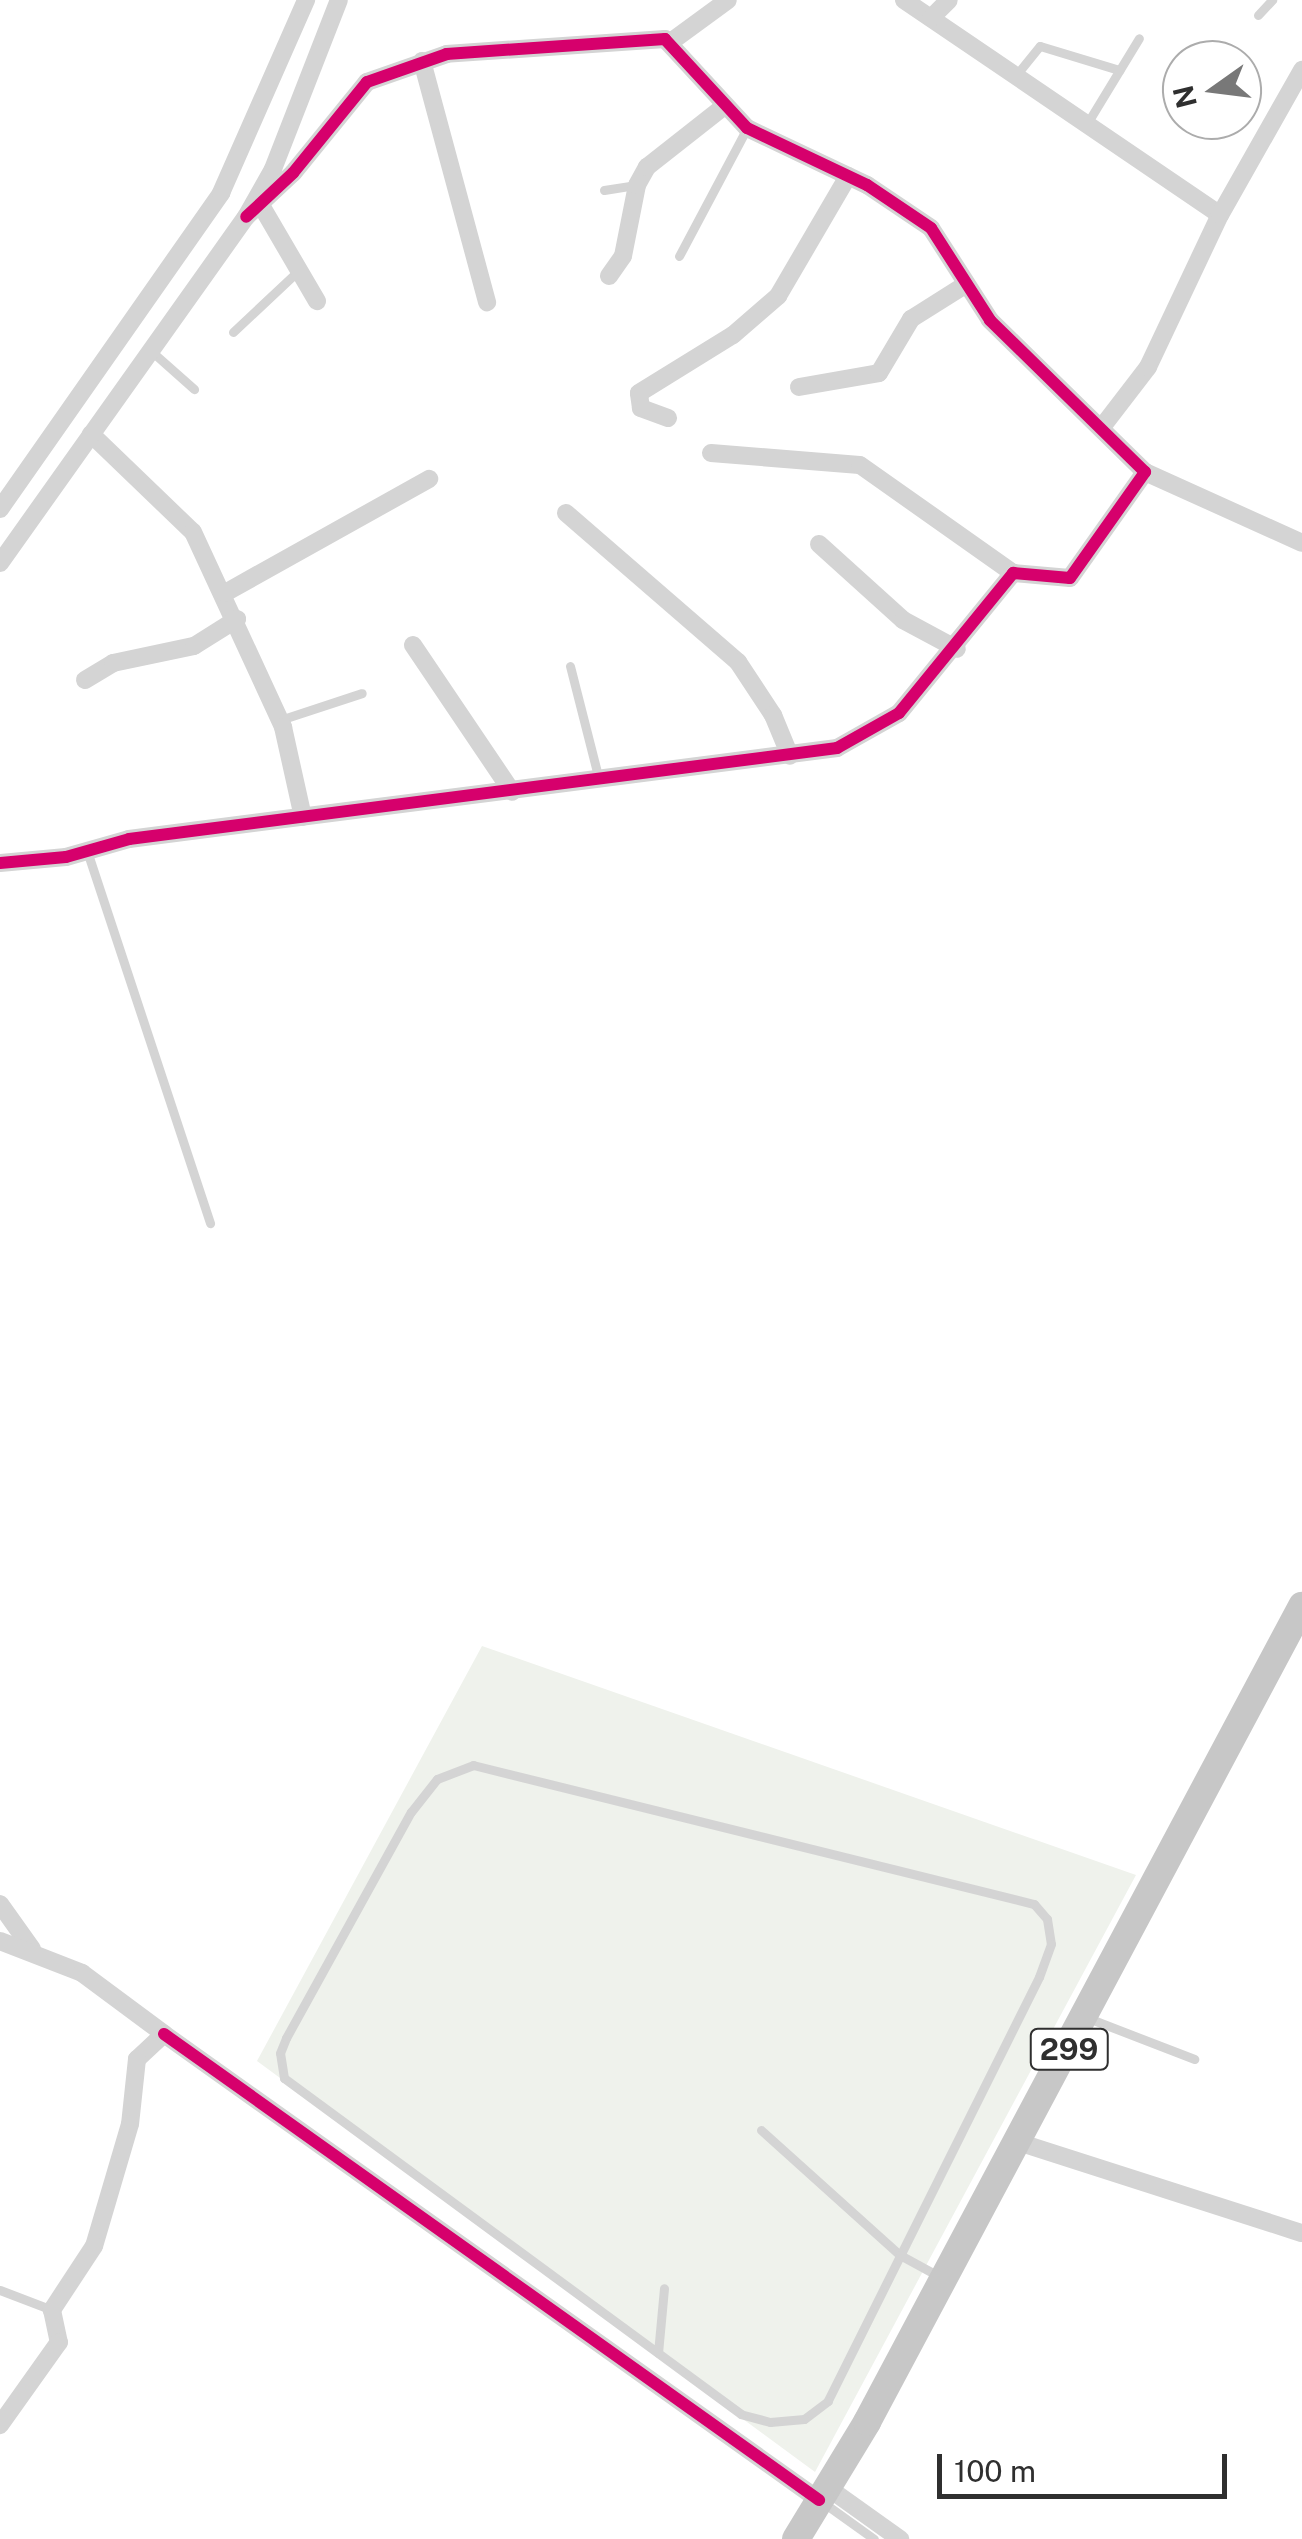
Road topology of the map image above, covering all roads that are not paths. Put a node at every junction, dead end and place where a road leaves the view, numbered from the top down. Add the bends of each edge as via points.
1 (306, 0) edge
2 (339, 0) edge
3 (728, 0) edge
4 (904, 0) edge
5 (949, 0) edge
6 (1272, 0) edge
7 (1258, 14) dead end
8 (931, 18) junction
9 (1139, 38) dead end
10 (672, 42) junction
11 (422, 62) junction
12 (1120, 70) junction
13 (1302, 70) edge
14 (1018, 74) junction
15 (722, 108) junction
16 (1088, 122) junction
17 (747, 128) junction
18 (848, 176) junction
19 (636, 185) junction
20 (604, 190) dead end
21 (254, 212) junction
22 (1220, 214) junction
23 (679, 256) dead end
24 (299, 270) junction
25 (609, 276) dead end
26 (965, 285) junction
27 (317, 300) dead end
28 (487, 302) dead end
29 (234, 332) dead end
30 (138, 341) junction
31 (800, 387) dead end
32 (194, 390) dead end
33 (668, 418) dead end
34 (1102, 427) junction
35 (91, 434) junction
36 (711, 453) dead end
37 (1145, 472) junction
38 (429, 479) dead end
39 (0, 509) edge
40 (566, 513) dead end
41 (819, 544) dead end
42 (1302, 544) edge
43 (0, 563) edge
44 (1013, 572) junction
45 (225, 592) junction
46 (237, 620) junction
47 (413, 646) dead end
48 (956, 649) junction
49 (570, 666) dead end
50 (85, 680) dead end
51 (362, 693) dead end
52 (280, 720) junction
53 (790, 756) junction
54 (599, 780) junction
55 (512, 792) junction
56 (303, 817) junction
57 (87, 851) junction
58 (0, 864) edge
59 (210, 1224) dead end
60 (1302, 1606) edge
61 (0, 1904) edge
62 (0, 1941) edge
63 (32, 1948) junction
64 (1086, 2017) junction
65 (164, 2034) junction
66 (1194, 2060) dead end
67 (761, 2130) dead end
68 (1018, 2142) junction
69 (1302, 2232) edge
70 (900, 2255) junction
71 (944, 2279) junction
72 (664, 2288) dead end
73 (0, 2290) edge
74 (52, 2310) junction
75 (658, 2354) junction
76 (0, 2425) edge
77 (823, 2493) junction
78 (796, 2539) edge
79 (874, 2539) edge
80 (900, 2539) edge

1 - 30 street via 236,167
2 - 21 street
3 - 10 street
4 - 8 street
5 - 8 street
6 - 7 lane
8 - 14 street
9 - 12 lane
10 - 11 street via 510,48
10 - 15 street
11 - 21 street via 353,94
11 - 28 street
12 - 14 lane via 1040,46
12 - 16 lane
13 - 22 street
14 - 16 street
15 - 17 street
15 - 19 street via 656,156
16 - 22 street
17 - 18 street
17 - 23 lane
18 - 26 street via 931,228
18 - 33 street via 778,296 733,335 638,393 641,408
19 - 20 lane
19 - 25 street via 626,246
21 - 24 street
21 - 30 street
22 - 34 street via 1148,368
24 - 27 street
24 - 29 lane
26 - 31 street via 911,320 879,374
26 - 34 street via 990,320
30 - 32 lane
30 - 35 street
30 - 39 street
34 - 37 street
35 - 43 street
35 - 45 street via 179,513
36 - 44 street via 860,465
37 - 42 street
37 - 44 street via 1070,578
38 - 45 street
40 - 53 street via 738,662
41 - 48 street via 903,620
44 - 48 street
45 - 46 street
46 - 50 street via 194,646 113,664
46 - 52 street
47 - 55 street
48 - 53 street via 899,713 853,742
49 - 54 lane
51 - 52 lane
52 - 56 street
53 - 54 street
54 - 55 street
55 - 56 street
56 - 57 street via 129,838
57 - 58 street
57 - 59 lane
60 - 64 main road, 299
61 - 63 street
62 - 63 street
63 - 65 street via 82,1972
64 - 66 lane
64 - 68 main road, 299
65 - 74 street via 137,2058 130,2124 94,2246
65 - 77 street
67 - 70 lane
68 - 69 street
68 - 71 main road, 299
70 - 71 lane
70 - 75 lane via 828,2401 804,2418 770,2422 741,2414
70 - 75 lane via 1048,1958 1047,1918 1034,1904 472,1765 449,1772 411,1812 286,2038 279,2068 310,2102
71 - 77 main road, 299
72 - 75 lane
73 - 74 lane
74 - 76 street via 59,2342 52,2358
77 - 78 main road, 299
77 - 79 lane
77 - 80 street

